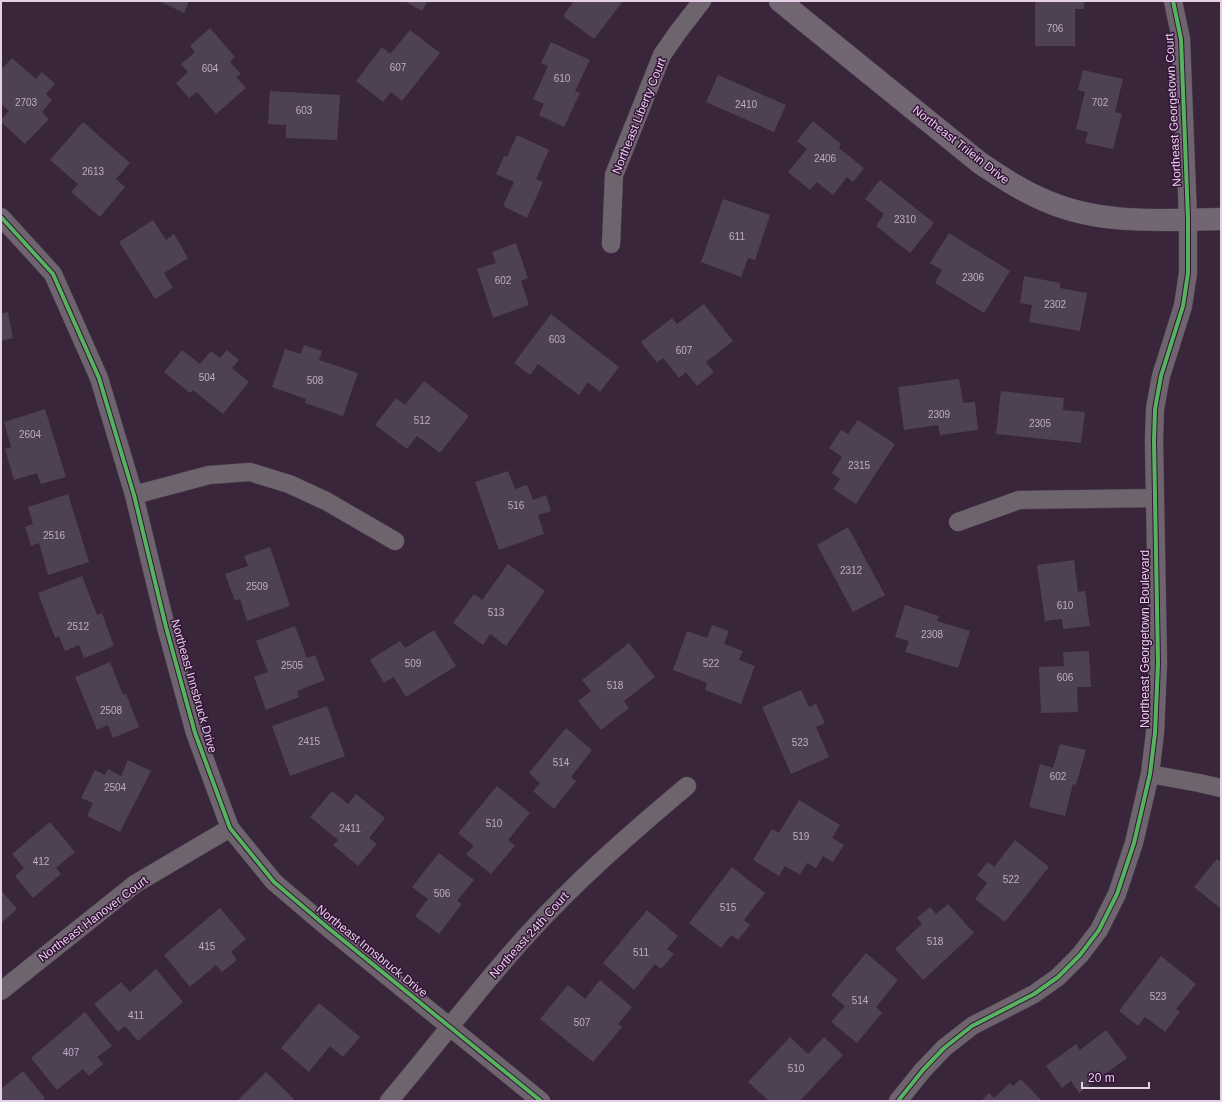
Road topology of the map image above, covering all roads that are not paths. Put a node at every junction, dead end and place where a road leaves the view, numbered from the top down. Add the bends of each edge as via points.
1 (702, 1) edge
2 (780, 1) edge
3 (1173, 1) edge
4 (1, 217) edge
5 (1188, 219) junction
6 (1221, 219) edge
7 (611, 244) dead end
8 (134, 495) junction
9 (1155, 498) junction
10 (958, 522) dead end
11 (395, 541) dead end
12 (1150, 774) junction
13 (686, 786) dead end
14 (1221, 788) edge
15 (230, 828) junction
16 (1, 992) edge
17 (450, 1027) junction
18 (388, 1101) edge
19 (541, 1101) edge
20 (898, 1101) edge

1 - 7 street, Northeast Liberty Court via 662,55 614,175
2 - 5 street, Northeast Trilein Drive via 980,162 1011,184 1046,202 1080,213 1119,219
3 - 5 street, Northeast Georgetown Court via 1181,39
4 - 8 street, Northeast Innsbruck Drive via 54,274 99,378
5 - 6 street, Northeast Trilein Drive
5 - 9 street, Northeast Georgetown Boulevard via 1188,273 1183,306 1161,376 1155,409
8 - 11 street via 209,475 250,472 289,484 326,501
8 - 15 street, Northeast Innsbruck Drive via 195,734
9 - 10 street via 1019,500
9 - 12 street, Northeast Georgetown Boulevard via 1158,663 1155,733
12 - 14 street
12 - 20 street, Northeast Georgetown Boulevard via 1134,843 1117,894 1099,930 1080,955 1058,977 1034,994 972,1026 944,1048
13 - 17 street, Northeast 24th Court via 580,880 527,935
15 - 16 street, Northeast Hanover Court via 135,884
15 - 17 street, Northeast Innsbruck Drive via 274,882
17 - 18 street, Northeast 24th Court
17 - 19 street, Northeast Innsbruck Drive

